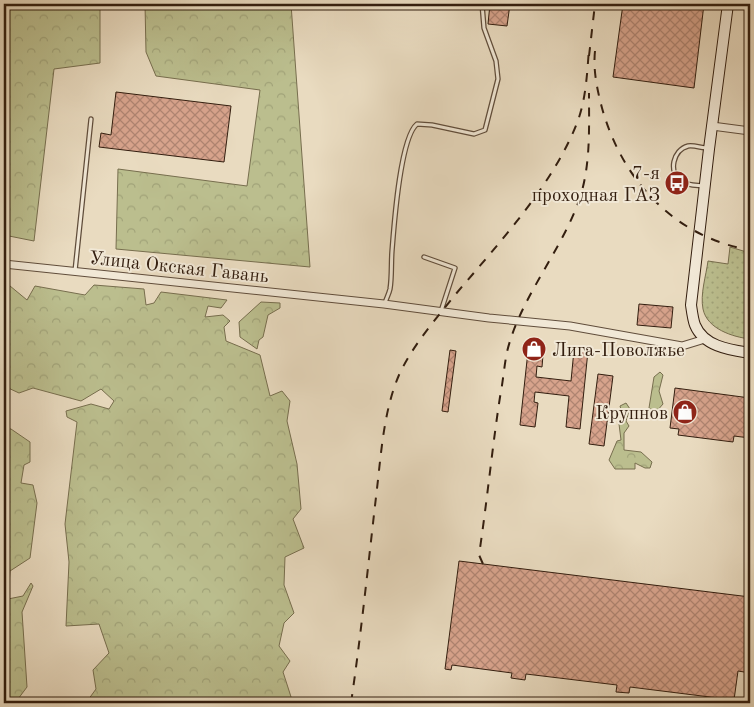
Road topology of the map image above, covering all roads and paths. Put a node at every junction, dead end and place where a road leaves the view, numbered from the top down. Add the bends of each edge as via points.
1 (482, 4) edge
2 (728, 4) edge
3 (91, 119) dead end
4 (712, 126) junction
5 (750, 131) edge
6 (709, 149) junction
7 (705, 186) junction
8 (424, 257) dead end
9 (4, 264) edge
10 (75, 272) junction
11 (384, 304) junction
12 (441, 312) junction
13 (705, 339) junction
14 (750, 353) edge

1 - 11 lane via 484,28 496,61 498,79 485,130 474,134 432,125 417,124 413,127 403,163 390,289
2 - 4 street
3 - 10 lane
4 - 5 street
4 - 6 street
6 - 7 street
6 - 7 lane via 683,148 676,154 674,162 675,174 680,180
7 - 13 street via 691,305 695,326
8 - 12 lane via 455,268
9 - 10 street, Улица Окская Гавань
10 - 11 street, Улица Окская Гавань
11 - 12 street, Улица Окская Гавань
12 - 13 street, Улица Окская Гавань via 570,326 682,346
13 - 14 street via 726,350

